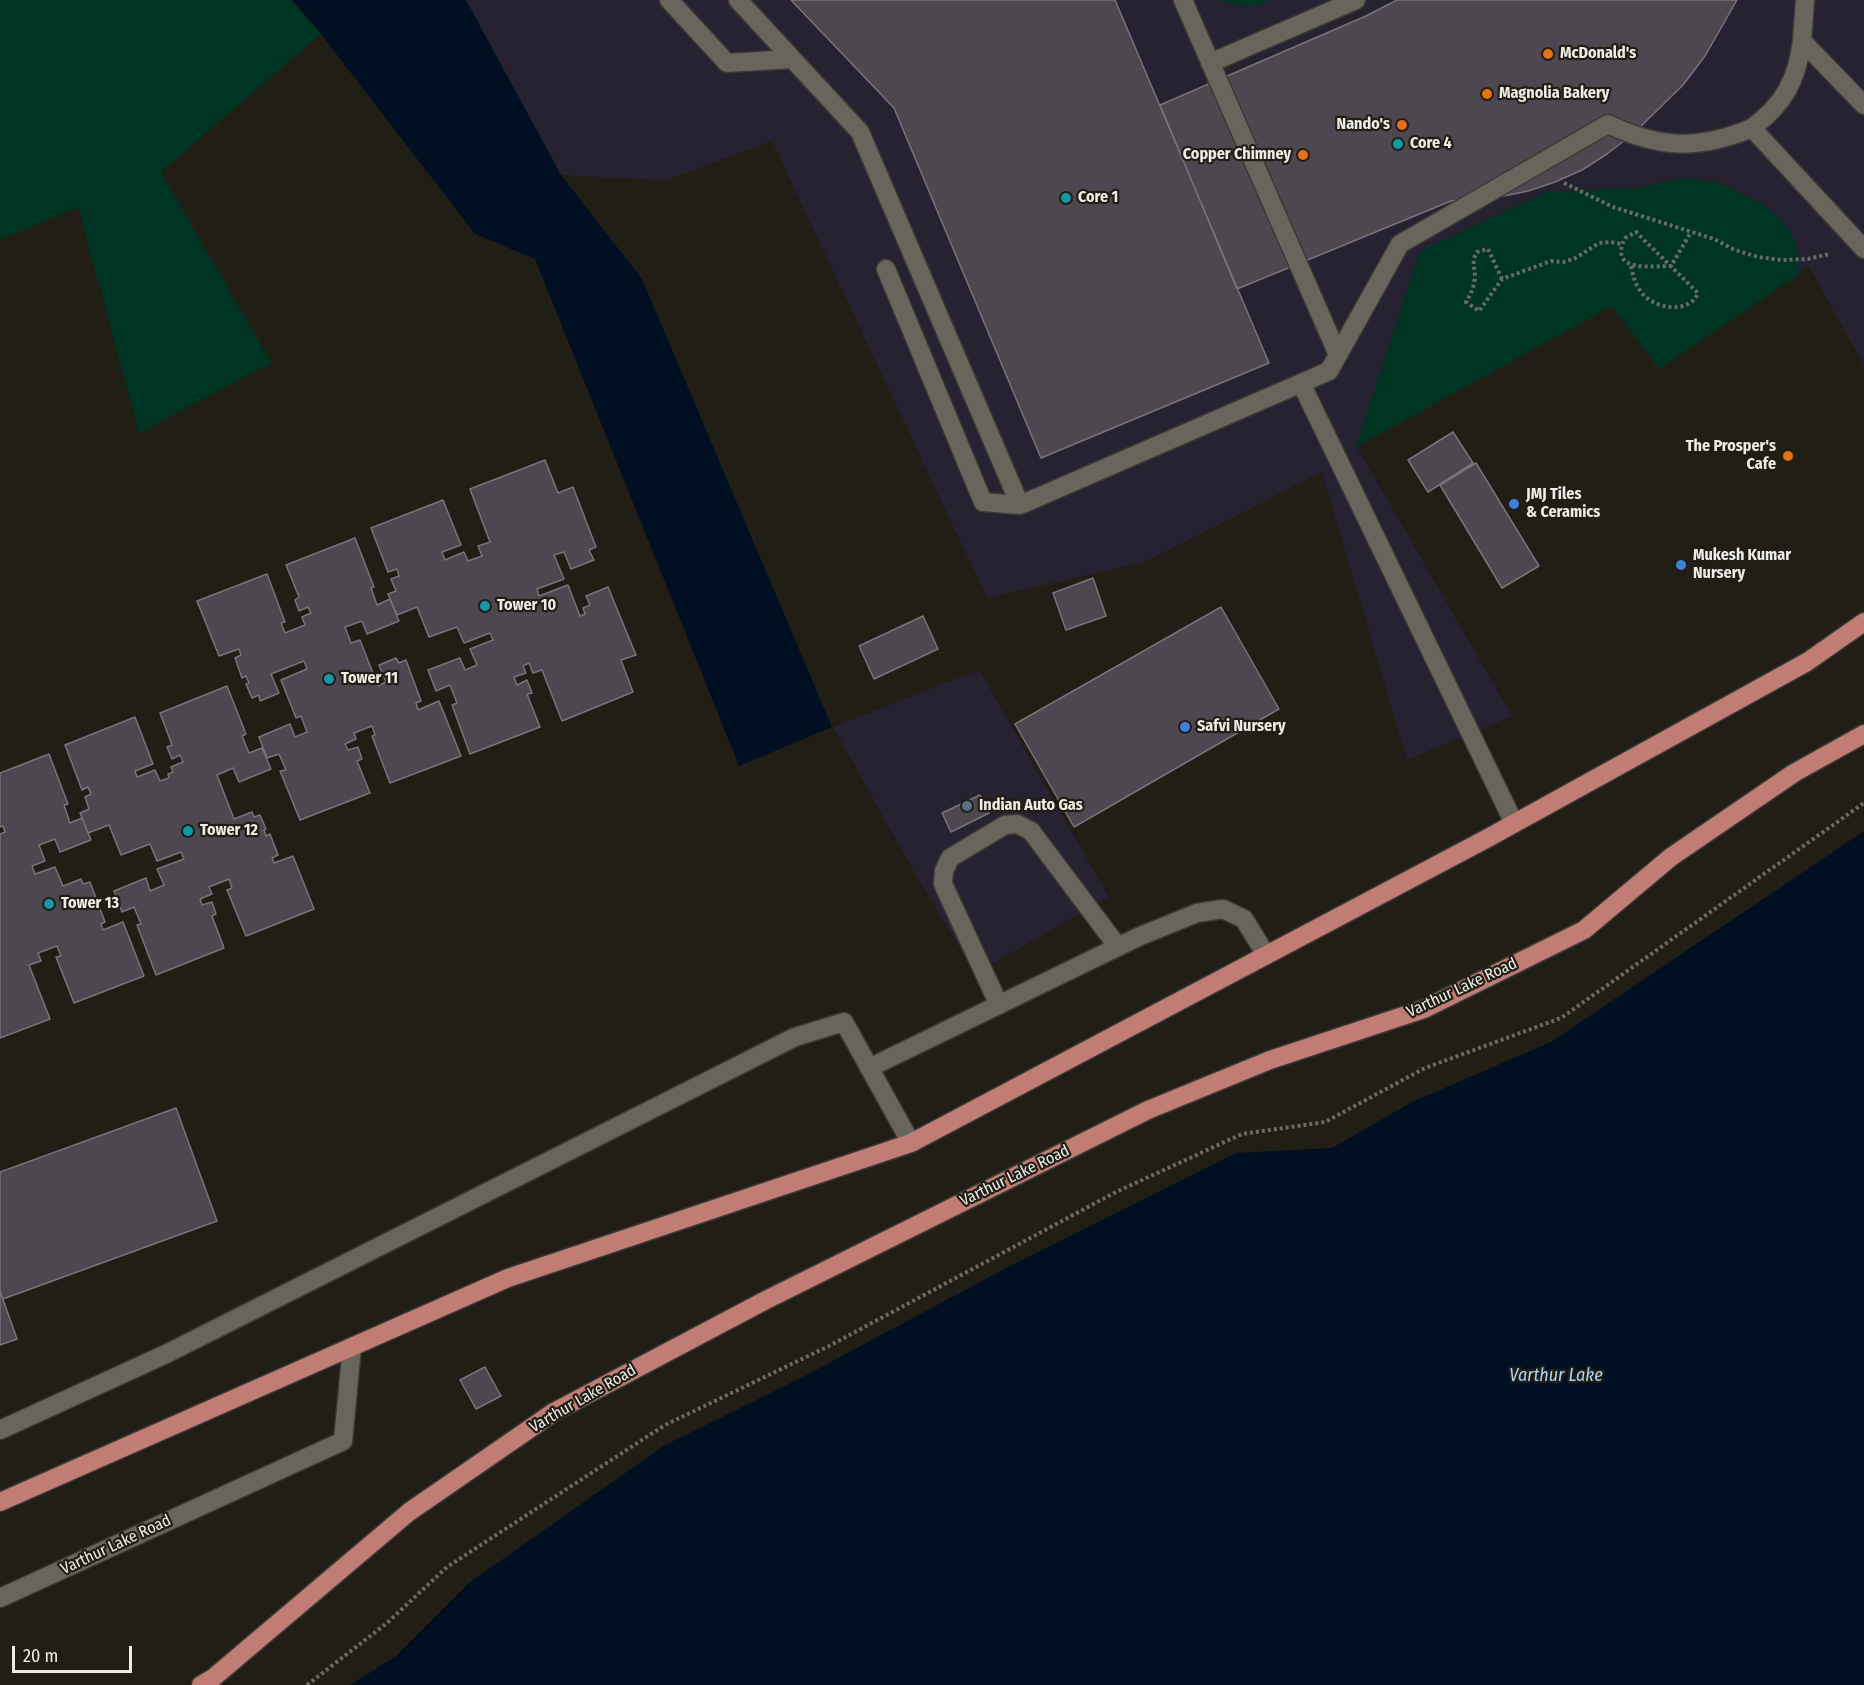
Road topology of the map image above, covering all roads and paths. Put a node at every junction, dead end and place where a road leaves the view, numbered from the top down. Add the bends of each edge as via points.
1 (669, 0) edge
2 (738, 0) edge
3 (1183, 0) edge
4 (1356, 0) edge
5 (1805, 0) edge
6 (1802, 40) junction
7 (792, 59) junction
8 (1210, 63) junction
9 (1864, 105) edge
10 (1752, 128) junction
11 (1532, 168) junction
12 (1691, 232) junction
13 (1622, 244) junction
14 (1861, 246) edge
15 (1631, 266) junction
16 (1671, 266) junction
17 (886, 269) dead end
18 (1502, 279) junction
19 (1338, 355) junction
20 (1301, 383) junction
21 (1020, 505) junction
22 (1864, 622) edge
23 (1864, 734) edge
24 (1864, 803) edge
25 (1514, 824) junction
26 (1118, 947) junction
27 (1266, 955) junction
28 (999, 1005) junction
29 (869, 1068) junction
30 (911, 1143) junction
31 (352, 1347) junction
32 (0, 1430) edge
33 (0, 1502) edge
34 (0, 1598) edge
35 (201, 1685) edge
36 (307, 1685) edge

1 - 7 street via 727,63
2 - 7 street
3 - 8 street
4 - 8 street
5 - 6 street
6 - 9 street
6 - 10 street via 1793,80 1769,115
7 - 21 street via 860,132
8 - 19 street
10 - 11 street via 1713,141 1682,145 1648,140 1608,124
10 - 14 street
11 - 12 path via 1613,207
11 - 19 street via 1400,244
12 - 14 path via 1758,257 1781,260 1816,257
12 - 16 path
13 - 15 path via 1624,261
13 - 16 path via 1636,232
13 - 18 path via 1599,243 1574,259 1551,261
15 - 16 path
15 - 16 path via 1634,281 1651,301 1687,306 1698,293
17 - 21 street via 983,502
18 - 18 path via 1479,311 1466,302 1475,281 1473,260 1477,252 1488,249
19 - 20 street via 1329,371
20 - 21 street
20 - 25 street
22 - 25 main road via 1807,662
23 - 35 main road, Varthur Lake Road via 1794,773 1671,857 1584,930 1424,1009 1270,1060 1148,1110 766,1300 554,1412 409,1512
24 - 36 path via 1561,1017 1425,1068 1325,1122 1242,1134 1137,1182 829,1346 665,1425 447,1567 387,1623
25 - 27 main road
26 - 27 street via 1197,913 1223,909 1244,919
26 - 28 street
26 - 28 street via 1031,831 1017,824 1005,825 950,858 943,884
27 - 30 main road
28 - 29 street
29 - 30 street
29 - 32 street via 844,1022 795,1037 166,1354
30 - 31 main road via 508,1278
31 - 33 main road
31 - 34 street, Varthur Lake Road via 343,1441

